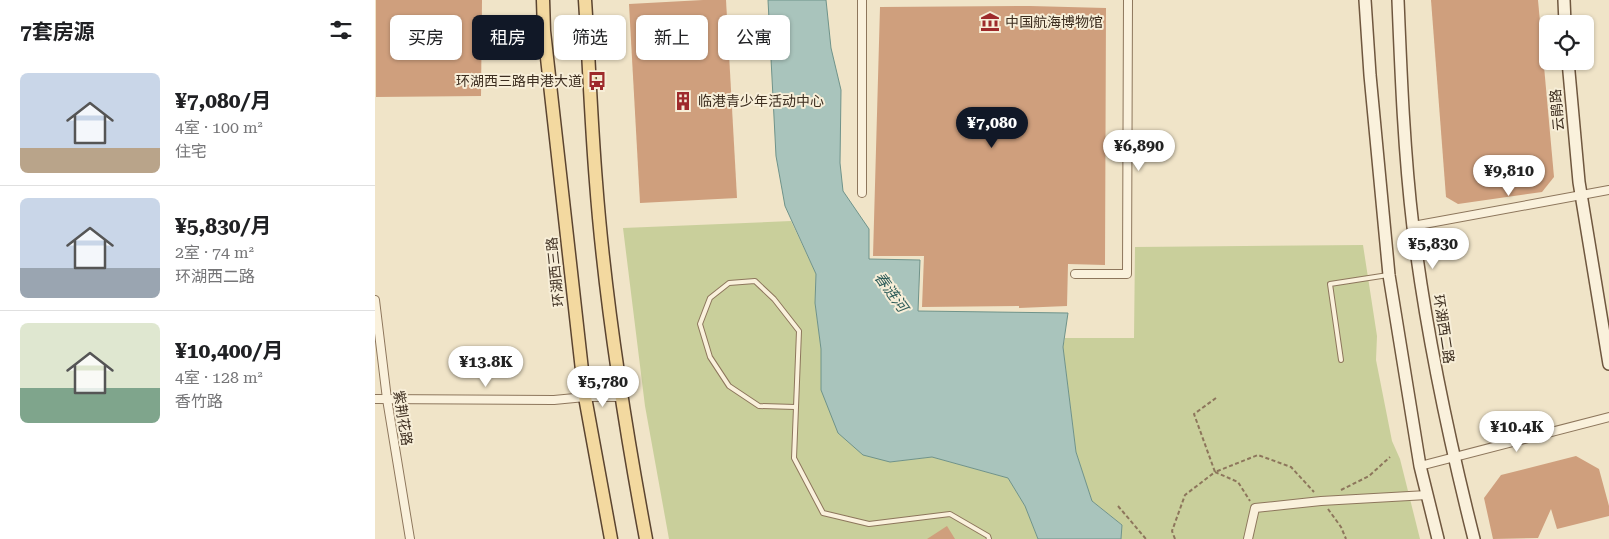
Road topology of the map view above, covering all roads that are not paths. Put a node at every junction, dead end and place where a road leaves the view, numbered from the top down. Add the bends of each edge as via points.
1 (543, 0) edge
2 (585, 0) edge
3 (862, 0) edge
4 (1128, 0) edge
5 (1365, 0) edge
6 (1398, 0) edge
7 (1564, 0) edge
8 (1565, 15) edge
9 (1569, 70) edge
10 (1609, 190) edge
11 (862, 193) dead end
12 (1581, 195) junction
13 (1413, 226) junction
14 (1075, 274) dead end
15 (1389, 275) junction
16 (375, 300) edge
17 (1341, 360) dead end
18 (1609, 364) edge
19 (585, 397) junction
20 (621, 397) junction
21 (375, 399) edge
22 (387, 399) junction
23 (795, 407) junction
24 (1609, 417) edge
25 (1454, 458) junction
26 (1420, 466) junction
27 (1427, 495) junction
28 (411, 539) edge
29 (611, 539) edge
30 (646, 539) edge
31 (989, 539) edge
32 (1248, 539) edge
33 (1438, 539) edge
34 (1474, 539) edge

1 - 19 main road, 环湖西三路
2 - 20 main road via 595,182
3 - 11 street
4 - 14 street via 1127,274
5 - 15 main road
6 - 13 main road, 环湖西二路
7 - 8 main road
9 - 12 main road, 云鹃路
10 - 12 street
12 - 13 street
12 - 18 main road, 云鹃路
13 - 25 main road, 环湖西二路 via 1431,352
15 - 17 lane via 1330,284
15 - 26 main road
16 - 22 street, 紫荆花路
19 - 20 street
19 - 22 street via 554,400
19 - 29 main road, 环湖西三路
20 - 30 main road
21 - 22 street
22 - 28 street, 紫荆花路
23 - 23 lane via 799,331 774,298 755,281 729,283 710,298 700,324 710,357 729,386 759,406
23 - 31 lane via 795,458 823,513 869,524 950,514
24 - 25 street
25 - 26 street
25 - 34 main road, 环湖西二路
26 - 27 main road
27 - 32 street via 1321,500 1255,508
27 - 33 main road

